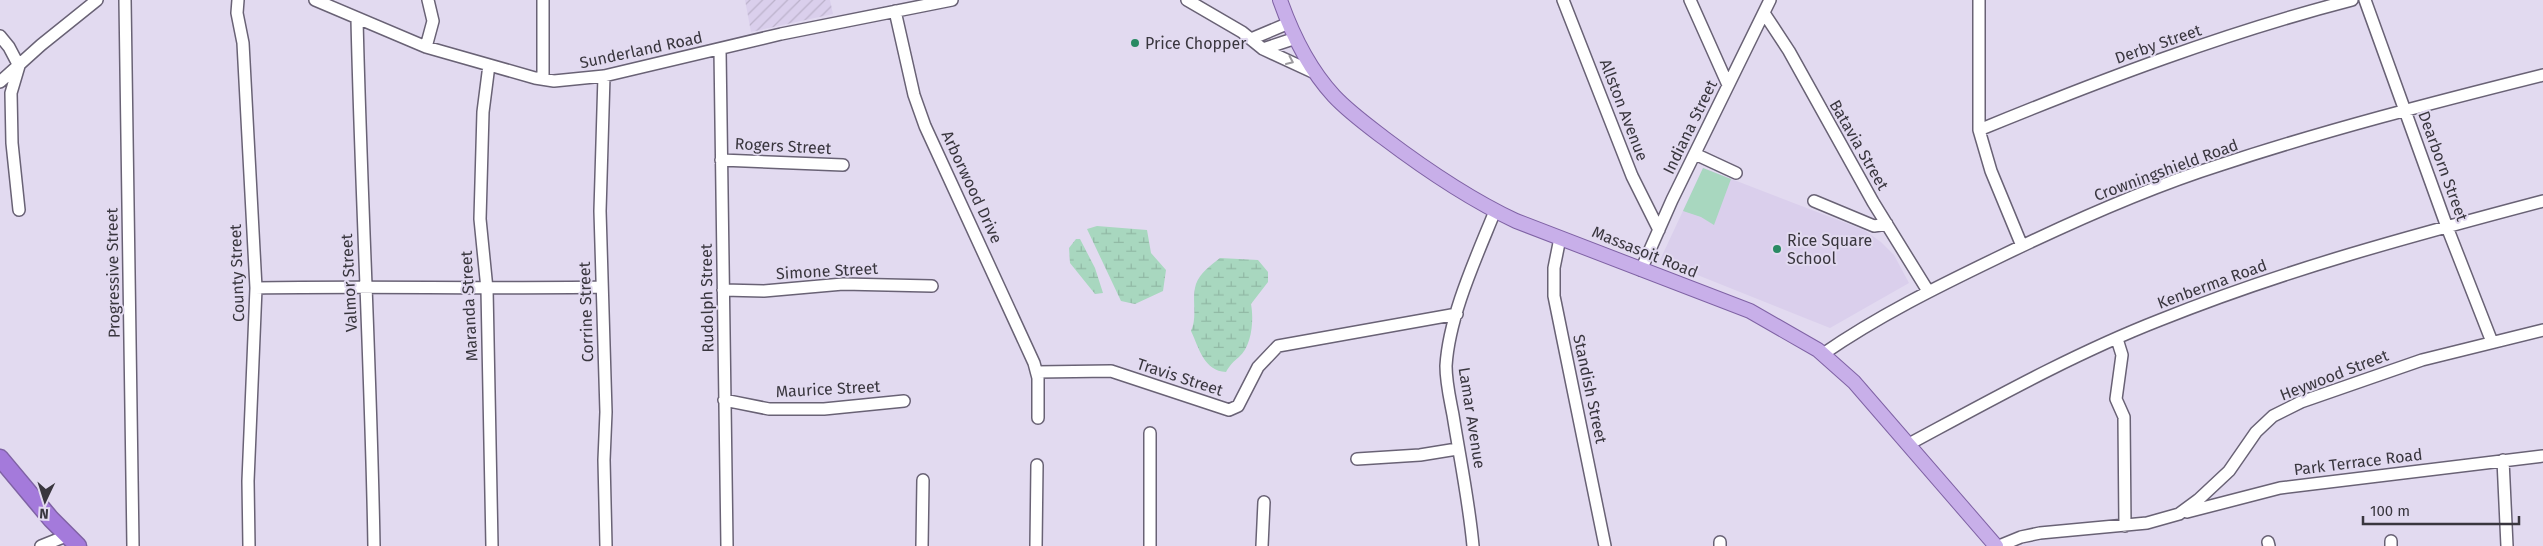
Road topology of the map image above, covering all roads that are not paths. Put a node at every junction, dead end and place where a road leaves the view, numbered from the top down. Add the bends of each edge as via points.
1 (97, 0) edge
2 (125, 0) edge
3 (238, 0) edge
4 (316, 0) edge
5 (428, 0) edge
6 (543, 0) edge
7 (952, 0) edge
8 (1187, 0) edge
9 (1280, 0) edge
10 (1564, 0) edge
11 (1690, 0) edge
12 (1770, 0) edge
13 (1979, 0) edge
14 (2352, 0) edge
15 (2365, 0) edge
16 (895, 11) junction
17 (1764, 13) junction
18 (357, 19) junction
19 (1289, 23) junction
20 (0, 36) edge
21 (1296, 38) junction
22 (1251, 39) junction
23 (426, 47) junction
24 (1263, 49) junction
25 (720, 50) junction
26 (488, 64) junction
27 (19, 66) junction
28 (1317, 74) junction
29 (2543, 75) edge
30 (604, 76) junction
31 (543, 79) junction
32 (0, 82) edge
33 (1728, 85) junction
34 (2405, 110) junction
35 (1979, 130) junction
36 (1695, 154) junction
37 (721, 160) junction
38 (843, 165) dead end
39 (1736, 173) dead end
40 (1814, 201) dead end
41 (2543, 202) edge
42 (19, 210) dead end
43 (1495, 211) junction
44 (1887, 224) junction
45 (2447, 227) junction
46 (1658, 230) junction
47 (1560, 238) junction
48 (2022, 246) junction
49 (1641, 270) junction
50 (365, 286) junction
51 (932, 286) dead end
52 (601, 287) junction
53 (256, 288) junction
54 (487, 289) junction
55 (723, 290) junction
56 (1928, 291) junction
57 (1457, 314) junction
58 (2543, 330) edge
59 (2117, 339) junction
60 (2492, 342) junction
61 (1823, 354) junction
62 (1037, 372) junction
63 (724, 400) junction
64 (904, 401) dead end
65 (1038, 418) dead end
66 (1150, 433) dead end
67 (1909, 444) junction
68 (1457, 449) junction
69 (2543, 456) edge
70 (0, 458) edge
71 (1357, 459) dead end
72 (2503, 460) junction
73 (1037, 465) dead end
74 (923, 480) dead end
75 (1264, 502) dead end
76 (2179, 514) junction
77 (2125, 526) junction
78 (69, 542) edge
79 (41, 546) edge
80 (133, 546) edge
81 (249, 546) edge
82 (374, 546) edge
83 (492, 546) edge
84 (606, 546) edge
85 (727, 546) edge
86 (922, 546) edge
87 (1036, 546) edge
88 (1150, 546) edge
89 (1262, 546) edge
90 (1473, 546) edge
91 (1605, 546) edge
92 (1998, 546) edge
93 (2507, 546) edge

1 - 27 street
2 - 80 street, Progressive Street
3 - 53 street, County Street
4 - 18 street, Sunderland Road
5 - 23 street via 433,21
6 - 31 street
7 - 16 street, Sunderland Road
8 - 22 street
9 - 19 main road, Massasoit Road
10 - 46 street, Allston Avenue via 1632,176
11 - 33 street
12 - 17 street, Indiana Street
13 - 35 street
14 - 35 street, Derby Street via 2187,50
15 - 34 street, Dearborn Street
16 - 25 street, Sunderland Road
16 - 62 street, Arborwood Drive via 914,95 925,126
17 - 33 street, Indiana Street
17 - 44 street, Batavia Street
18 - 23 street, Sunderland Road
18 - 50 street, Valmor Street
19 - 21 main road, Massasoit Road
19 - 22 street
20 - 27 street
21 - 24 street
21 - 28 main road, Massasoit Road
22 - 24 street
23 - 26 street, Sunderland Road
24 -> 28 street
25 - 30 street, Sunderland Road
25 - 37 street, Rudolph Street
26 - 31 street, Sunderland Road
26 - 54 street, Maranda Street via 483,112 480,219
27 - 32 street
27 - 42 street via 11,93
28 - 43 main road, Massasoit Road via 1343,104 1378,133
29 - 34 street, Crowningshield Road
30 - 31 street, Sunderland Road via 575,80
30 - 52 street, Corrine Street
33 - 36 street, Indiana Street
34 - 45 street, Dearborn Street
34 - 48 street, Crowningshield Road via 2219,165 2093,214
35 - 48 street via 1991,171
36 - 39 street
36 - 46 street, Indiana Street
37 - 38 street, Rogers Street
37 - 55 street, Rudolph Street
40 - 44 street via 1874,226
41 - 45 street, Kenberma Road
43 - 47 main road, Massasoit Road
43 - 57 street, Lamar Avenue
44 - 56 street, Batavia Street
45 - 59 street, Kenberma Road via 2227,294
45 - 60 street, Dearborn Street
46 - 49 street, Indiana Street
47 - 49 main road, Massasoit Road
47 - 91 street, Standish Street via 1554,268 1554,296
48 - 56 street, Crowningshield Road
49 - 61 main road, Massasoit Road via 1750,311 1784,328
50 - 53 street
50 - 54 street
50 - 82 street, Valmor Street via 373,441
51 - 55 street, Simone Street via 843,284 764,291
52 - 54 street
52 - 84 street, Corrine Street via 606,412
53 - 81 street, County Street via 248,481
54 - 83 street, Maranda Street
55 - 63 street, Rudolph Street
56 - 61 street, Crowningshield Road
57 - 62 street, Travis Street via 1278,346 1258,367 1238,406 1229,410 1111,371
57 - 68 street, Lamar Avenue via 1449,344 1446,377
58 - 60 street, Heywood Street
59 - 67 street, Kenberma Road via 2020,384
59 - 77 street via 2122,355 2116,399 2124,417
60 - 76 street, Heywood Street via 2355,381 2273,416 2256,432 2228,471
61 - 67 main road, Massasoit Road via 1874,403
62 - 65 street
63 - 64 street, Maurice Street via 769,409 852,407
63 - 85 street, Rudolph Street
66 - 88 street
67 - 92 main road, Massasoit Road
68 - 71 street
68 - 90 street, Lamar Avenue via 1467,493
69 - 72 street, Park Terrace Road
70 - 78 highway
72 - 76 street, Park Terrace Road via 2280,488
72 - 93 street
73 - 87 street
74 - 86 street
75 - 89 street
76 - 77 street, Heywood Street
77 - 92 street, Heywood Street via 2040,533
78 - 79 street

